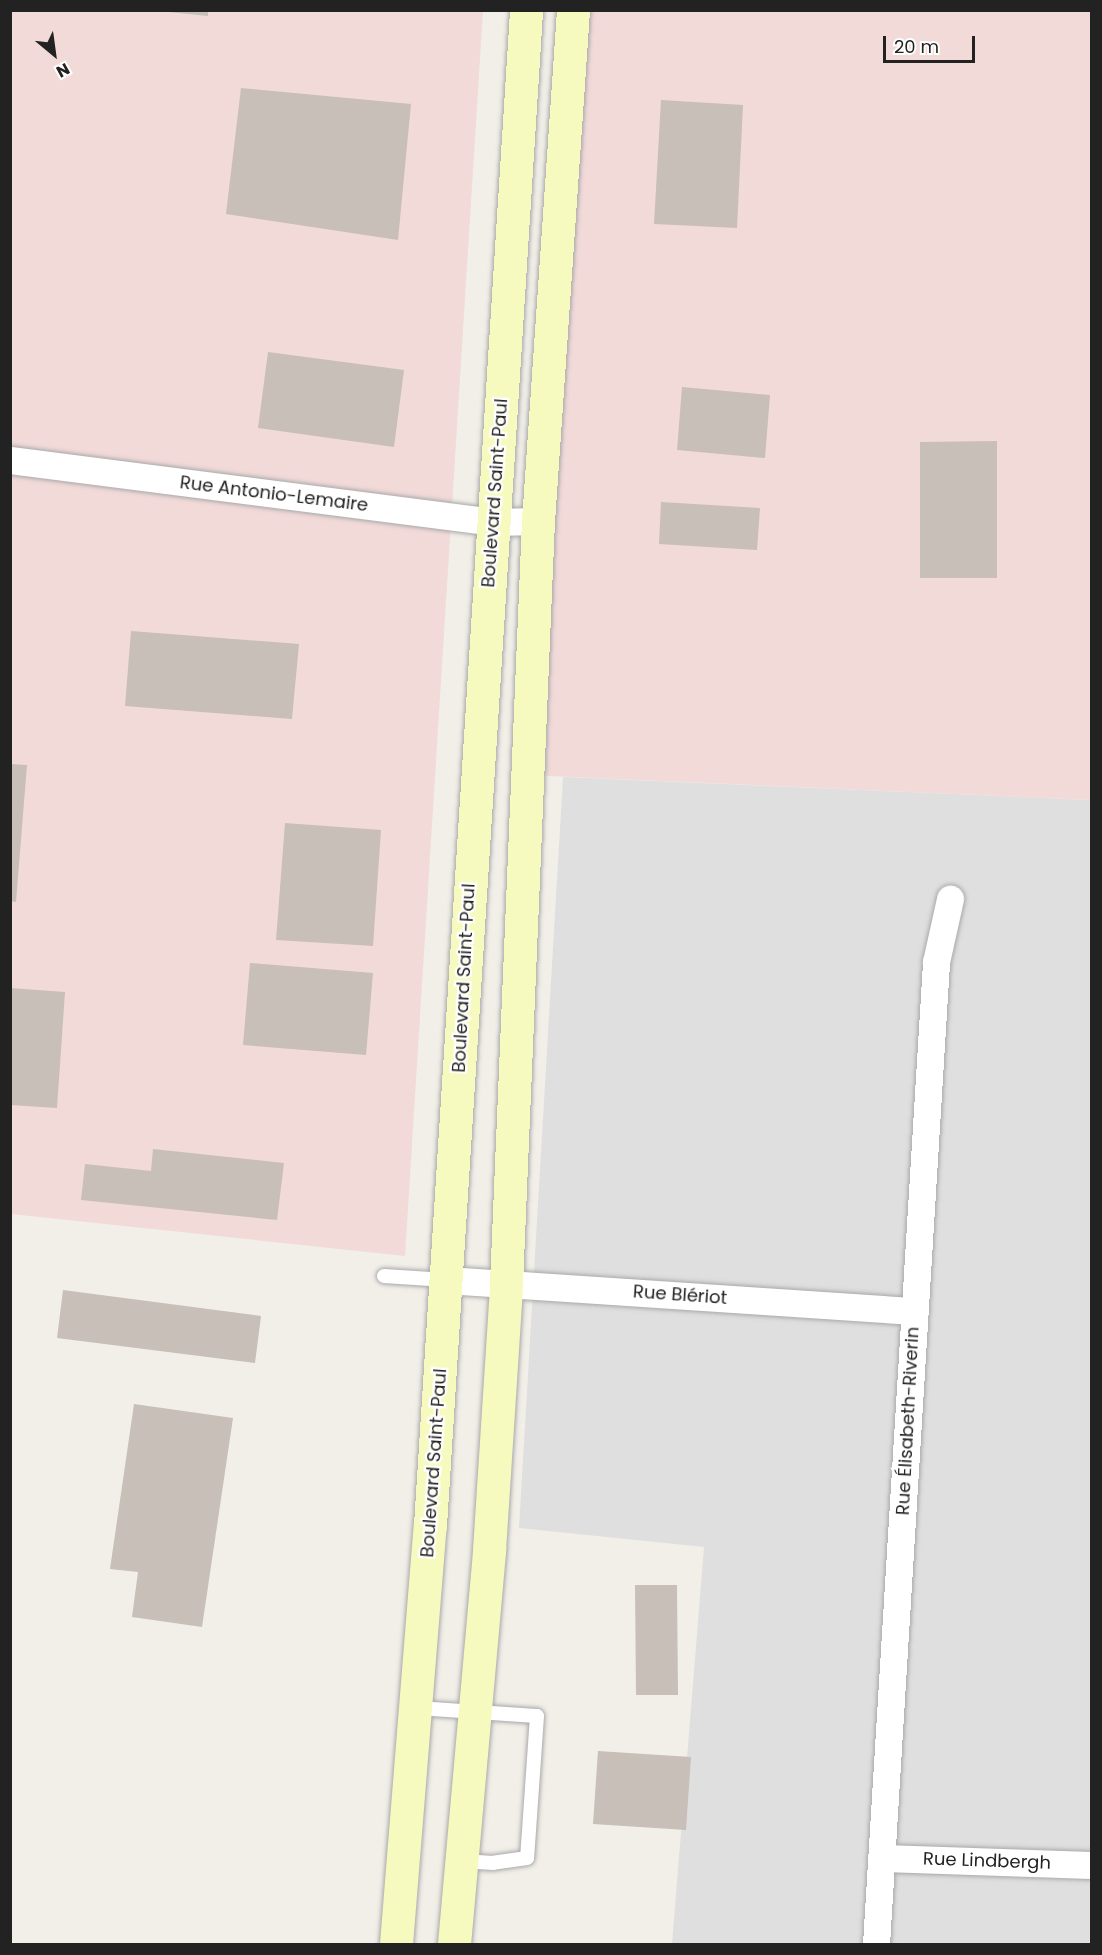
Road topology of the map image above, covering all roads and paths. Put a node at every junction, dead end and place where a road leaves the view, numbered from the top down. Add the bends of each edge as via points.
1 (526, 10) edge
2 (573, 10) edge
3 (10, 460) edge
4 (538, 521) junction
5 (493, 522) junction
6 (950, 899) dead end
7 (384, 1276) dead end
8 (446, 1280) junction
9 (506, 1284) junction
10 (915, 1311) junction
11 (417, 1708) junction
12 (477, 1710) junction
13 (882, 1858) junction
14 (463, 1861) junction
15 (1092, 1865) edge
16 (396, 1944) edge
17 (454, 1944) edge
18 (876, 1944) edge

1 - 5 main road, Boulevard Saint-Paul
2 - 4 main road
3 - 5 street, Rue Antonio-Lemaire
4 - 5 street, Rue Antonio-Lemaire
4 - 9 main road
5 - 8 main road, Boulevard Saint-Paul
6 - 10 street, Rue Élisabeth-Riverin via 936,962
7 - 8 lane
8 - 9 street, Rue Blériot
8 - 11 main road, Boulevard Saint-Paul
9 - 10 street, Rue Blériot
9 - 12 main road
10 - 13 street, Rue Élisabeth-Riverin
11 - 12 lane
11 - 16 main road, Boulevard Saint-Paul
12 - 14 main road
12 - 14 lane via 537,1716 527,1858 493,1863
13 - 15 street, Rue Lindbergh
13 - 18 street, Rue Élisabeth-Riverin
14 - 17 main road

